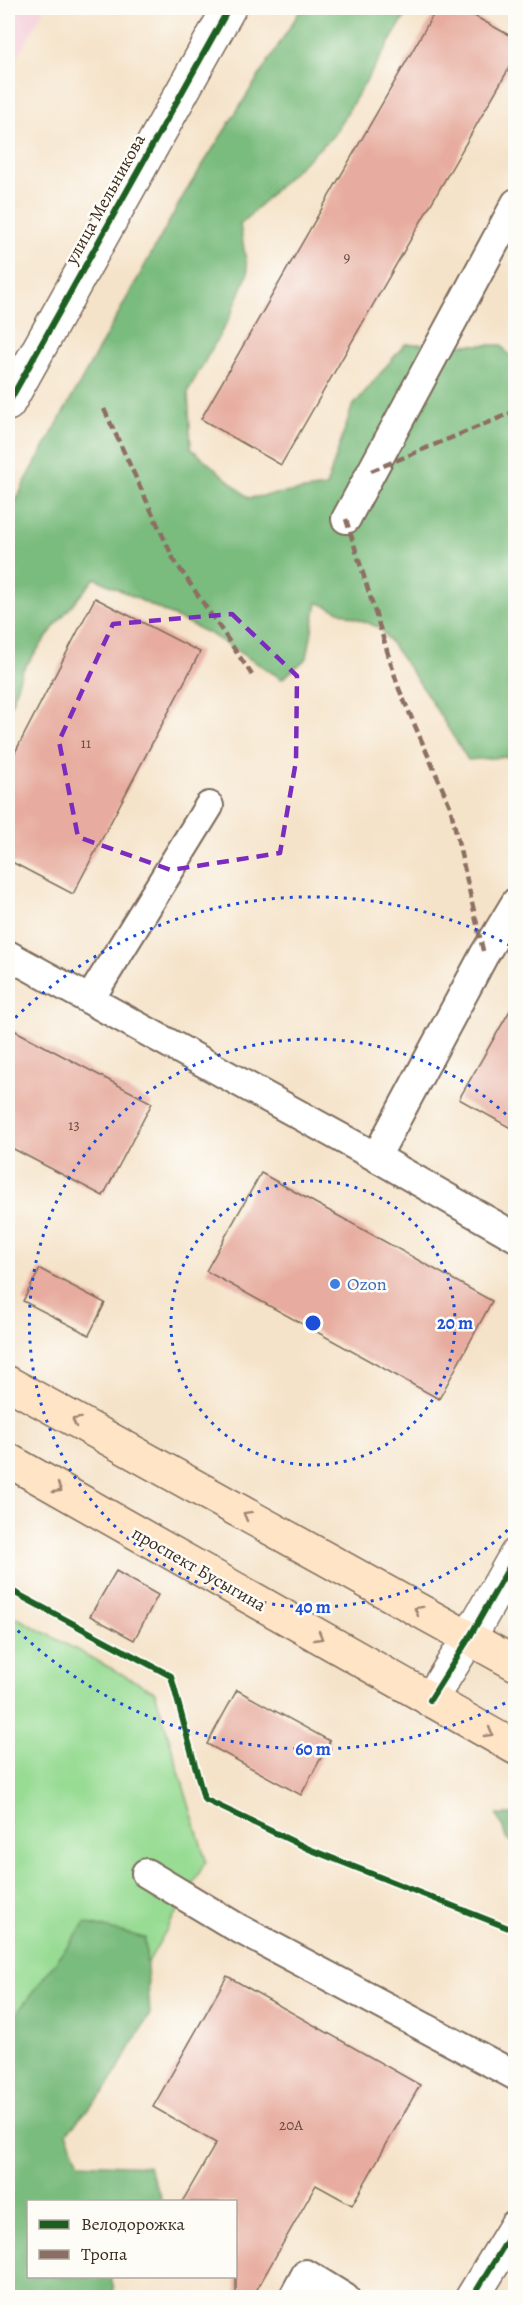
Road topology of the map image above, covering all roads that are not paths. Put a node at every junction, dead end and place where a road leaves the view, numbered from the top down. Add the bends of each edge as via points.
1 (229, 8) edge
2 (516, 203) edge
3 (16, 369) edge
4 (8, 404) edge
5 (346, 519) dead end
6 (209, 806) dead end
7 (516, 902) edge
8 (8, 955) edge
9 (90, 999) junction
10 (376, 1157) junction
11 (516, 1238) edge
12 (8, 1383) edge
13 (9, 1464) edge
14 (516, 1555) edge
15 (469, 1638) junction
16 (516, 1664) edge
17 (430, 1700) junction
18 (516, 1748) edge
19 (146, 1873) dead end
20 (516, 2076) edge
21 (516, 2226) edge
22 (293, 2298) edge
23 (345, 2298) edge
24 (471, 2298) edge

1 - 3 street, улица Мельникова
2 - 5 lane
3 - 4 street, улица Мельникова
6 - 9 lane
7 - 10 lane
8 - 9 lane
9 - 10 lane
10 - 11 lane
15 -> 12 main road
13 -> 17 main road, проспект Бусыгина
14 - 15 street
15 - 16 main road
15 - 17 street
17 -> 18 main road, проспект Бусыгина
19 - 20 lane via 236,1927
21 - 24 street
22 - 23 lane via 306,2274

